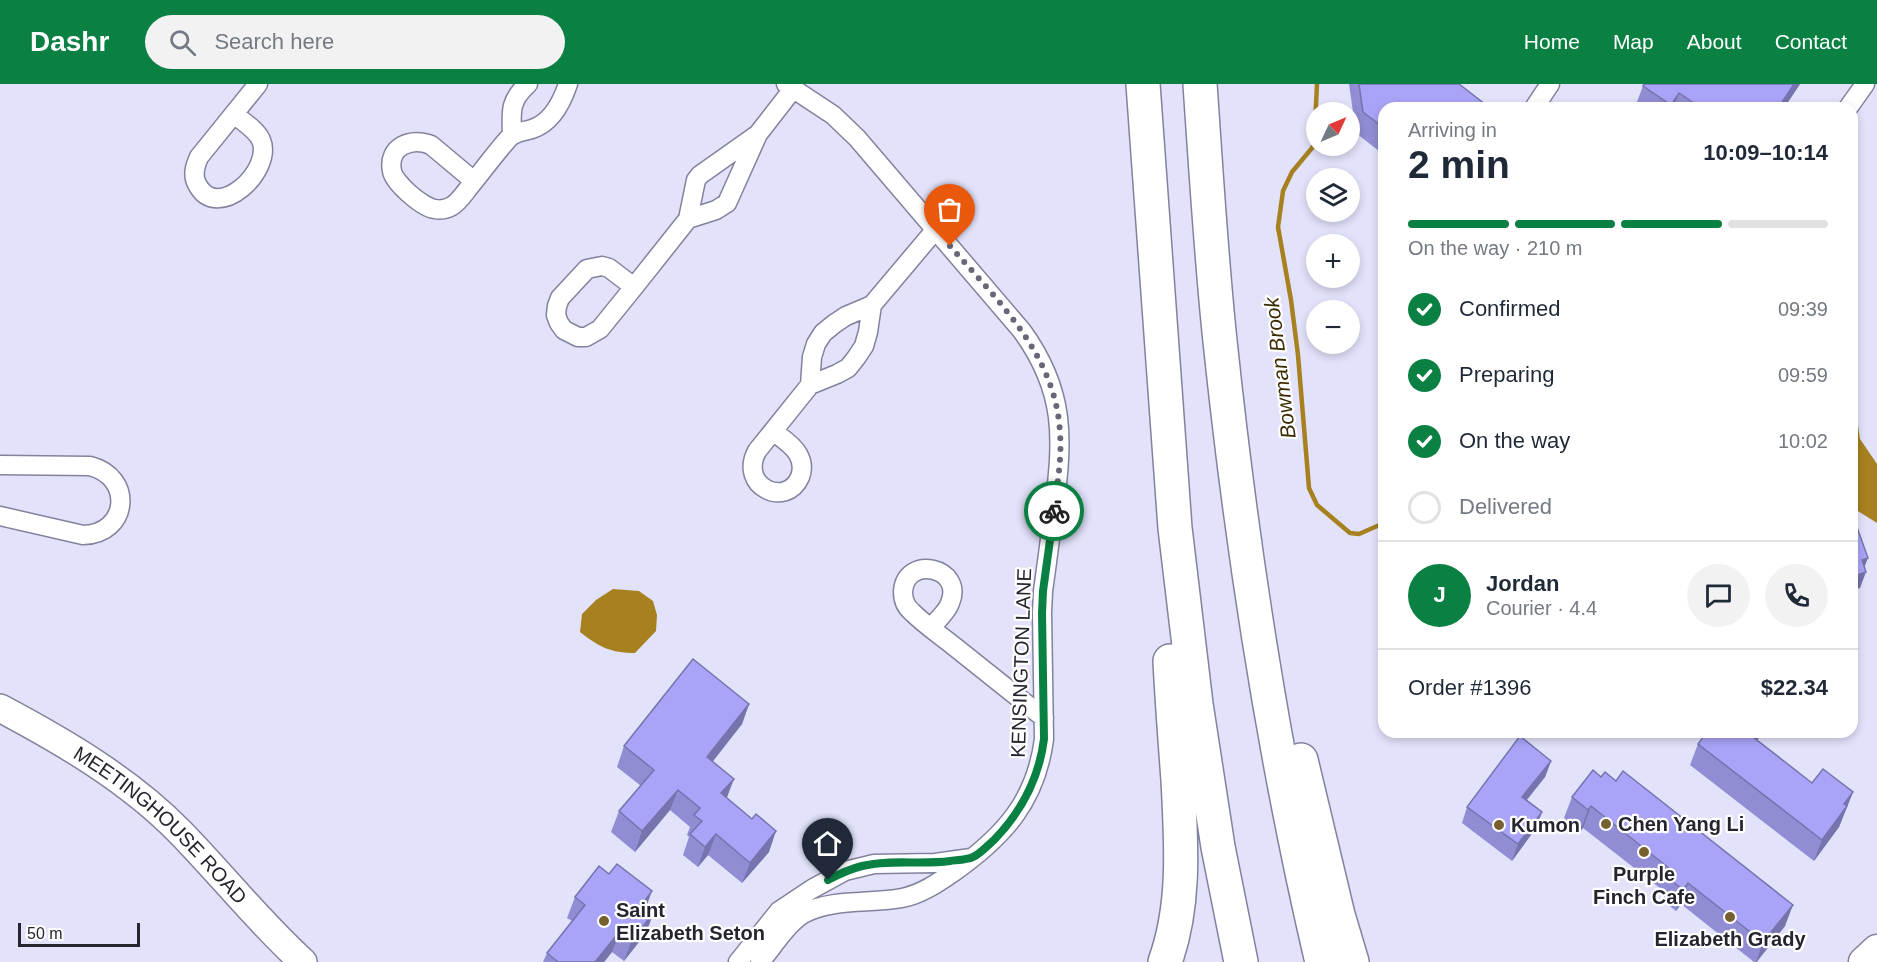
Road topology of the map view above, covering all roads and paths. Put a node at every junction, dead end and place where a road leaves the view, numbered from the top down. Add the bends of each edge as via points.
1 (258, 84) edge
2 (528, 84) edge
3 (568, 84) edge
4 (1143, 84) edge
5 (1200, 84) edge
6 (1550, 84) edge
7 (1865, 84) edge
8 (790, 86) edge
9 (1538, 102) edge
10 (1852, 102) edge
11 (234, 114) junction
12 (513, 133) junction
13 (758, 134) junction
14 (474, 181) junction
15 (688, 219) junction
16 (936, 229) junction
17 (634, 288) dead end
18 (872, 305) junction
19 (1220, 339) junction
20 (810, 385) junction
21 (774, 432) dead end
22 (0, 465) edge
23 (0, 516) edge
24 (1175, 528) junction
25 (931, 628) dead end
26 (0, 708) edge
27 (1044, 718) junction
28 (973, 857) junction
29 (1877, 950) edge
30 (303, 962) edge
31 (738, 962) edge
32 (760, 962) edge
33 (1165, 962) edge
34 (1240, 962) edge
35 (1322, 962) edge
36 (1352, 962) edge
37 (1864, 962) edge

1 - 11 street
2 - 12 street via 513,103
3 - 12 street via 547,121
4 - 24 highway
5 - 19 highway
6 - 9 street
7 - 10 street
8 - 13 street
8 - 16 street, KENSINGTON LANE via 833,115 857,138
11 - 11 street via 195,165 195,181 213,198 222,199 237,192 256,171 263,154 260,137
12 - 14 street
13 - 15 street via 696,180
13 - 15 street via 726,202 716,210
14 - 14 street via 451,206 427,207 394,178 394,154 406,143 423,142
15 - 17 street
16 - 18 street
16 - 27 street, KENSINGTON LANE via 1034,347 1058,412 1060,462 1042,602
18 - 20 street via 864,346 856,358 848,368
18 - 20 street via 846,316 824,333 814,350
19 - 35 highway via 1264,675
19 - 36 highway via 1237,403 1295,735
20 - 21 street
22 - 23 street via 96,467 112,478 121,503 114,522 90,535
24 - 33 highway via 1167,616 1181,849 1175,924
24 - 34 highway via 1209,792
25 - 27 street
26 - 30 street, MEETINGHOUSE ROAD via 86,757 132,791 180,832
27 - 28 street, KENSINGTON LANE via 1042,759 1026,798 1002,831
28 - 31 street via 935,863 874,864 845,871 779,911
28 - 32 street, KENSINGTON LANE via 912,895 814,909 790,926
29 - 37 main road

